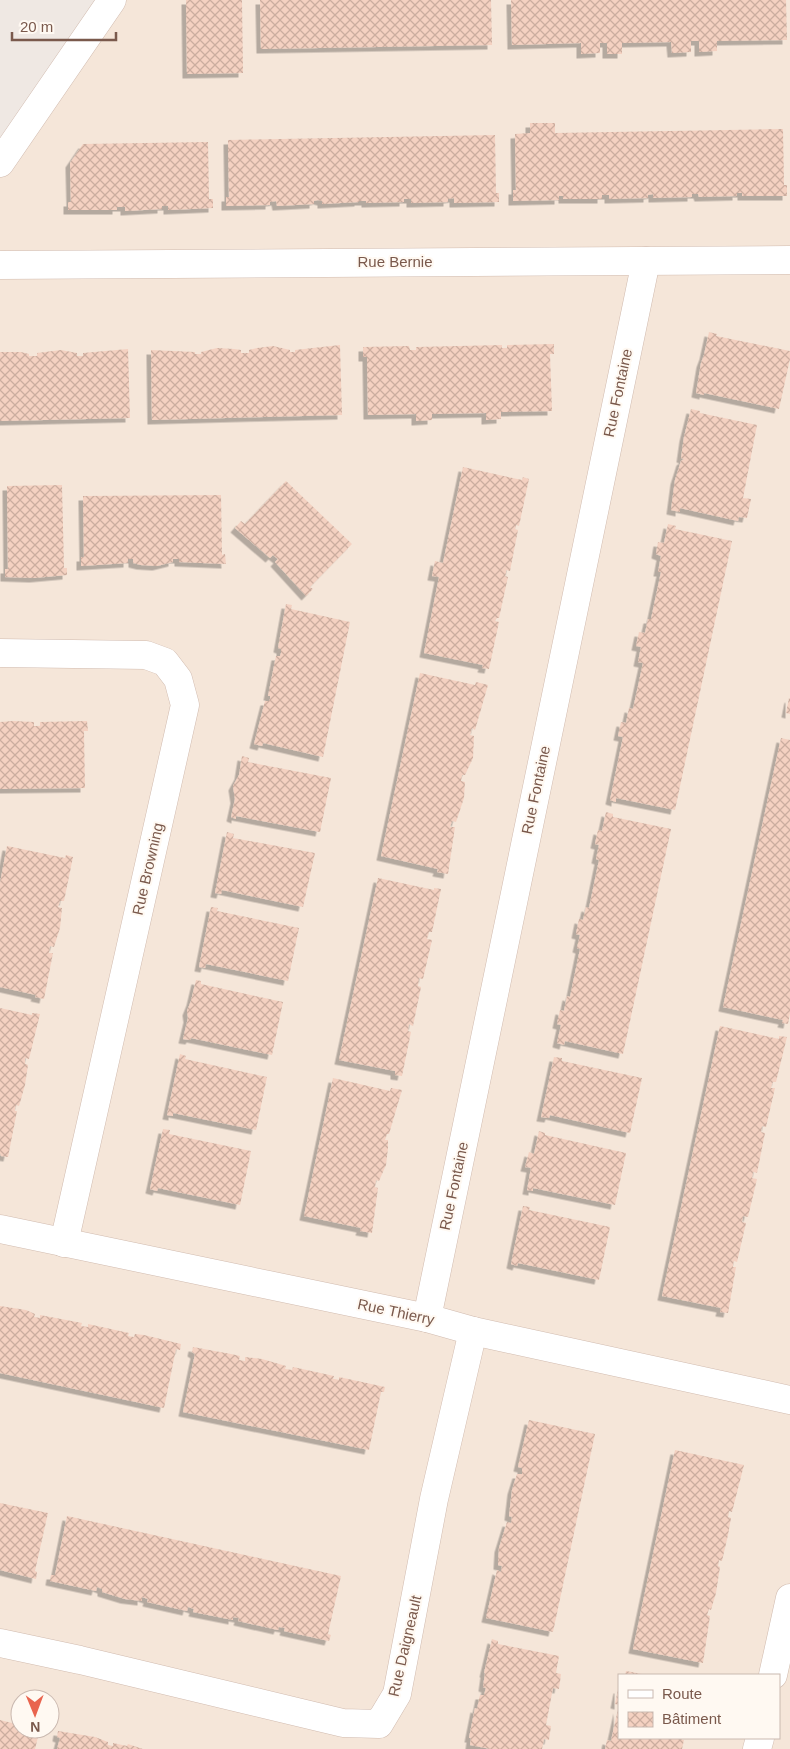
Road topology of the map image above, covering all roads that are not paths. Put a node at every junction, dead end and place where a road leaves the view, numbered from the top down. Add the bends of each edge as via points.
1 (112, 0) edge
2 (0, 163) edge
3 (790, 260) edge
4 (646, 261) junction
5 (0, 265) edge
6 (0, 653) edge
7 (0, 1229) edge
8 (64, 1243) junction
9 (427, 1318) junction
10 (472, 1331) junction
11 (790, 1400) edge
12 (790, 1598) edge
13 (0, 1643) edge
14 (773, 1674) edge

1 - 2 street
3 - 4 street, Rue Bernie
4 - 5 street, Rue Bernie
4 - 9 street, Rue Fontaine
6 - 8 street, Rue Browning via 146,654 165,662 178,679 185,705
7 - 8 street, Rue Thierry
8 - 9 street, Rue Thierry
9 - 10 street, Rue Thierry
10 - 11 street, Rue Thierry
10 - 13 street, Rue Daigneault via 434,1500 397,1694 380,1724 343,1723
12 - 14 street

